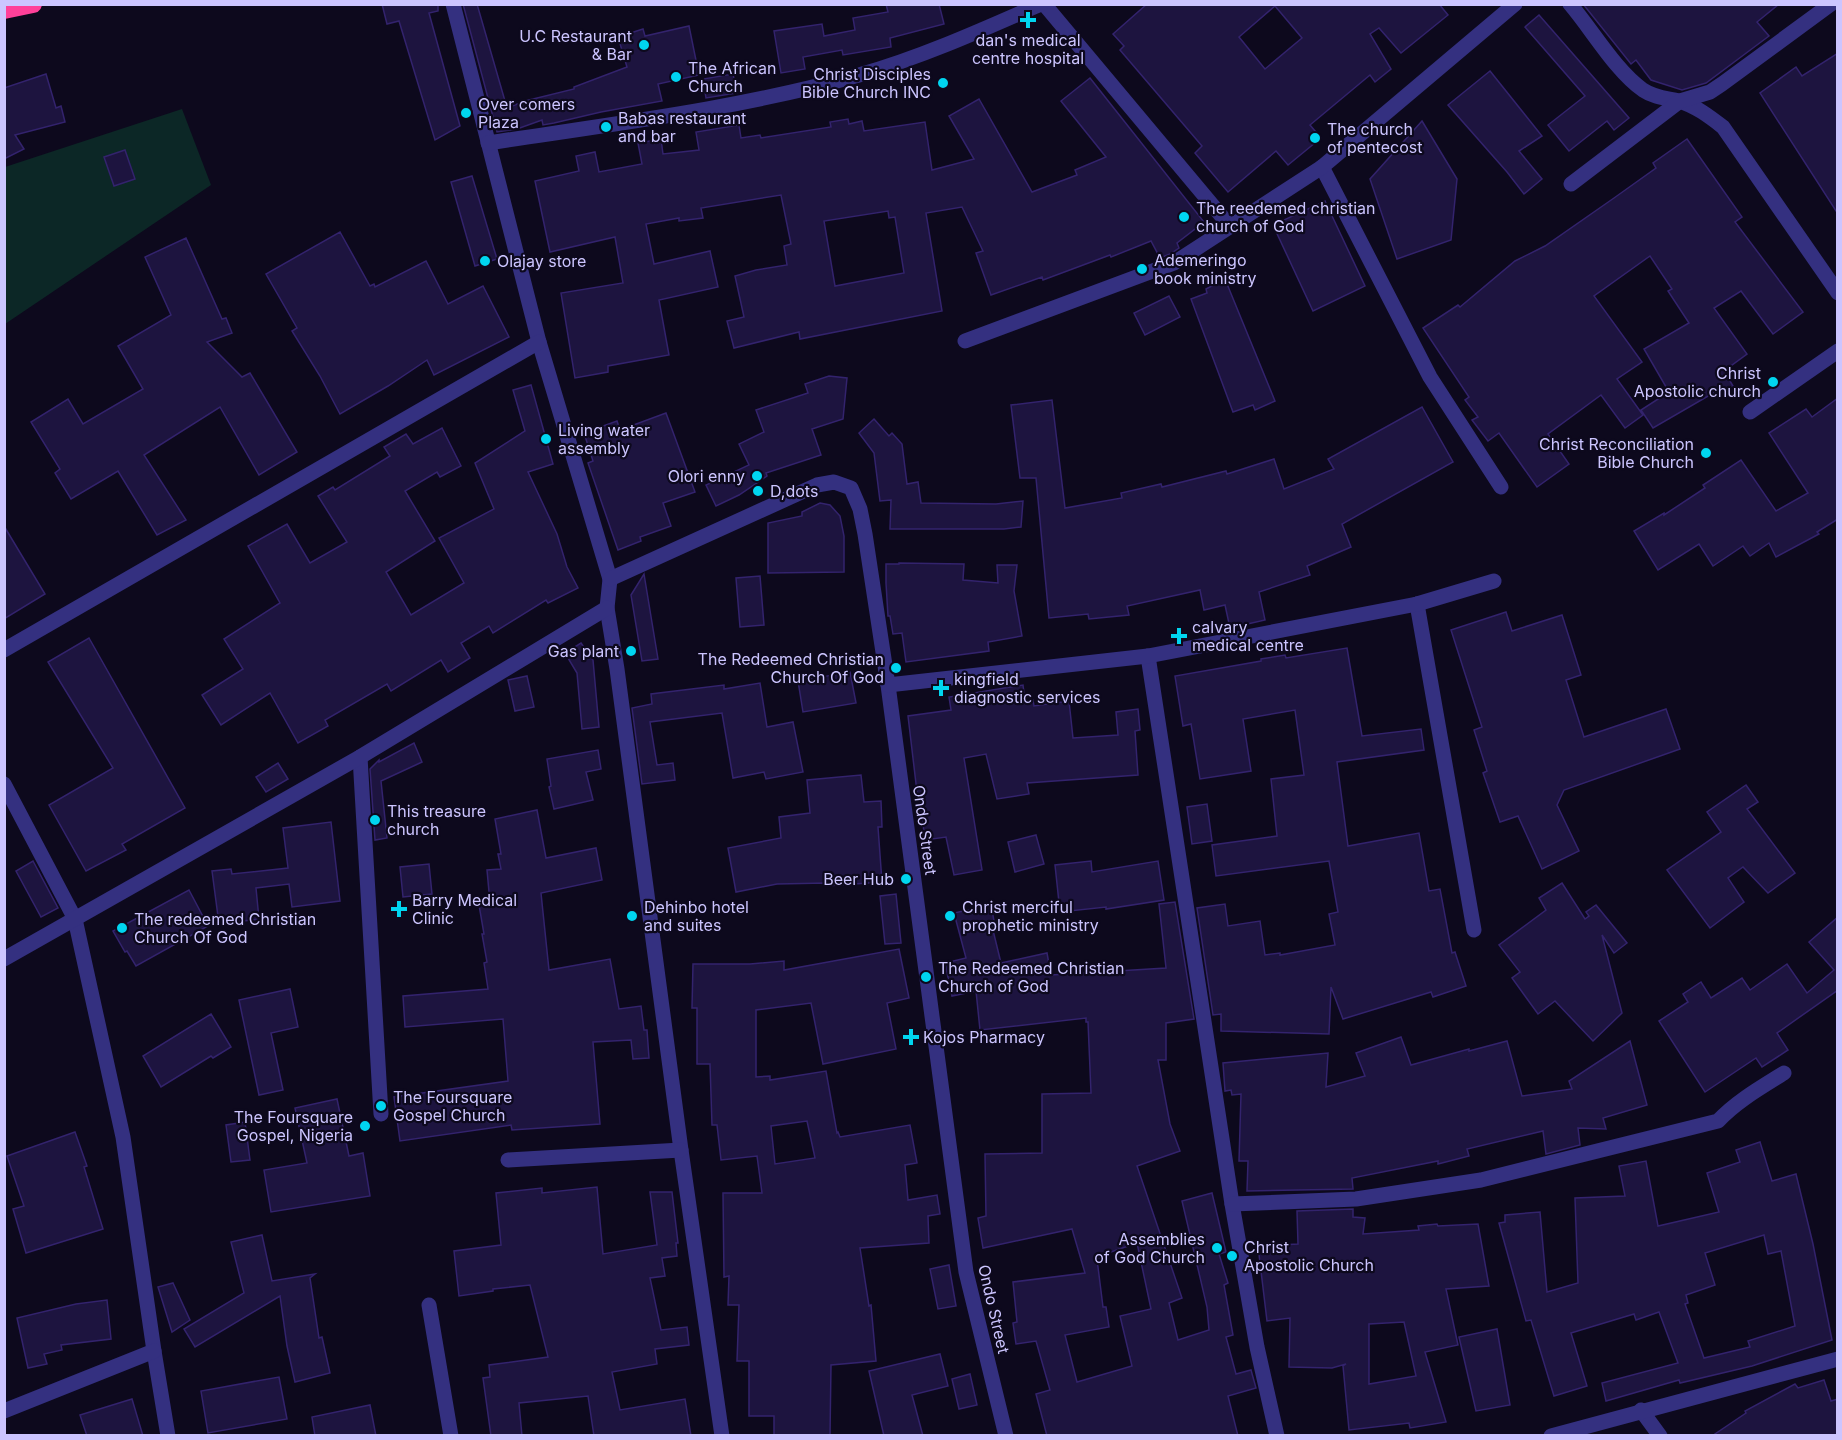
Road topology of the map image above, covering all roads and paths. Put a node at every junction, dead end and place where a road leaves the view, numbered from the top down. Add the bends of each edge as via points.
1 (33, 4) edge
2 (453, 4) edge
3 (1043, 4) edge
4 (1515, 4) edge
5 (1570, 4) edge
6 (1831, 4) edge
7 (4, 10) edge
8 (1680, 102) junction
9 (488, 143) junction
10 (1322, 166) junction
11 (1571, 184) dead end
12 (1229, 225) junction
13 (1838, 293) edge
14 (965, 341) dead end
15 (539, 342) junction
16 (1838, 351) edge
17 (1750, 412) dead end
18 (1501, 487) dead end
19 (610, 579) junction
20 (1494, 581) dead end
21 (1416, 604) junction
22 (607, 608) junction
23 (4, 650) edge
24 (1148, 656) junction
25 (888, 685) junction
26 (360, 757) junction
27 (4, 784) edge
28 (75, 919) junction
29 (1474, 930) dead end
30 (4, 959) edge
31 (1784, 1073) dead end
32 (381, 1114) dead end
33 (681, 1150) junction
34 (508, 1160) dead end
35 (1232, 1204) junction
36 (429, 1305) dead end
37 (154, 1351) junction
38 (1838, 1359) edge
39 (1641, 1410) junction
40 (4, 1411) edge
41 (168, 1436) edge
42 (451, 1436) edge
43 (722, 1436) edge
44 (1006, 1436) edge
45 (1277, 1436) edge
46 (1551, 1436) edge
47 (1660, 1436) edge

1 - 7 highway
2 - 9 street
3 - 9 street via 941,47 860,75 742,103
3 - 12 street
4 - 10 street
5 - 8 street via 1643,90
6 - 8 street via 1710,92
8 - 11 street
8 - 13 street via 1705,113 1723,127
9 - 15 street
10 - 12 street
10 - 18 street via 1430,377
12 - 14 street via 1174,263
15 - 19 street
15 - 23 street
16 - 17 street
19 - 22 street
19 - 25 street, Ondo Street via 817,485 834,482 851,488 865,534
20 - 21 street
21 - 24 street
21 - 29 street
22 - 26 street
22 - 33 street
24 - 25 street
24 - 35 street
25 - 44 street, Ondo Street via 966,1272
26 - 28 street
26 - 32 street
27 - 28 street
28 - 30 street
28 - 37 street via 123,1137
31 - 35 street via 1748,1095 1718,1121 1482,1180 1356,1199
33 - 34 street
33 - 43 street
35 - 45 street
36 - 42 street
37 - 40 street
37 - 41 street
38 - 39 street
39 - 46 street
39 - 47 street

